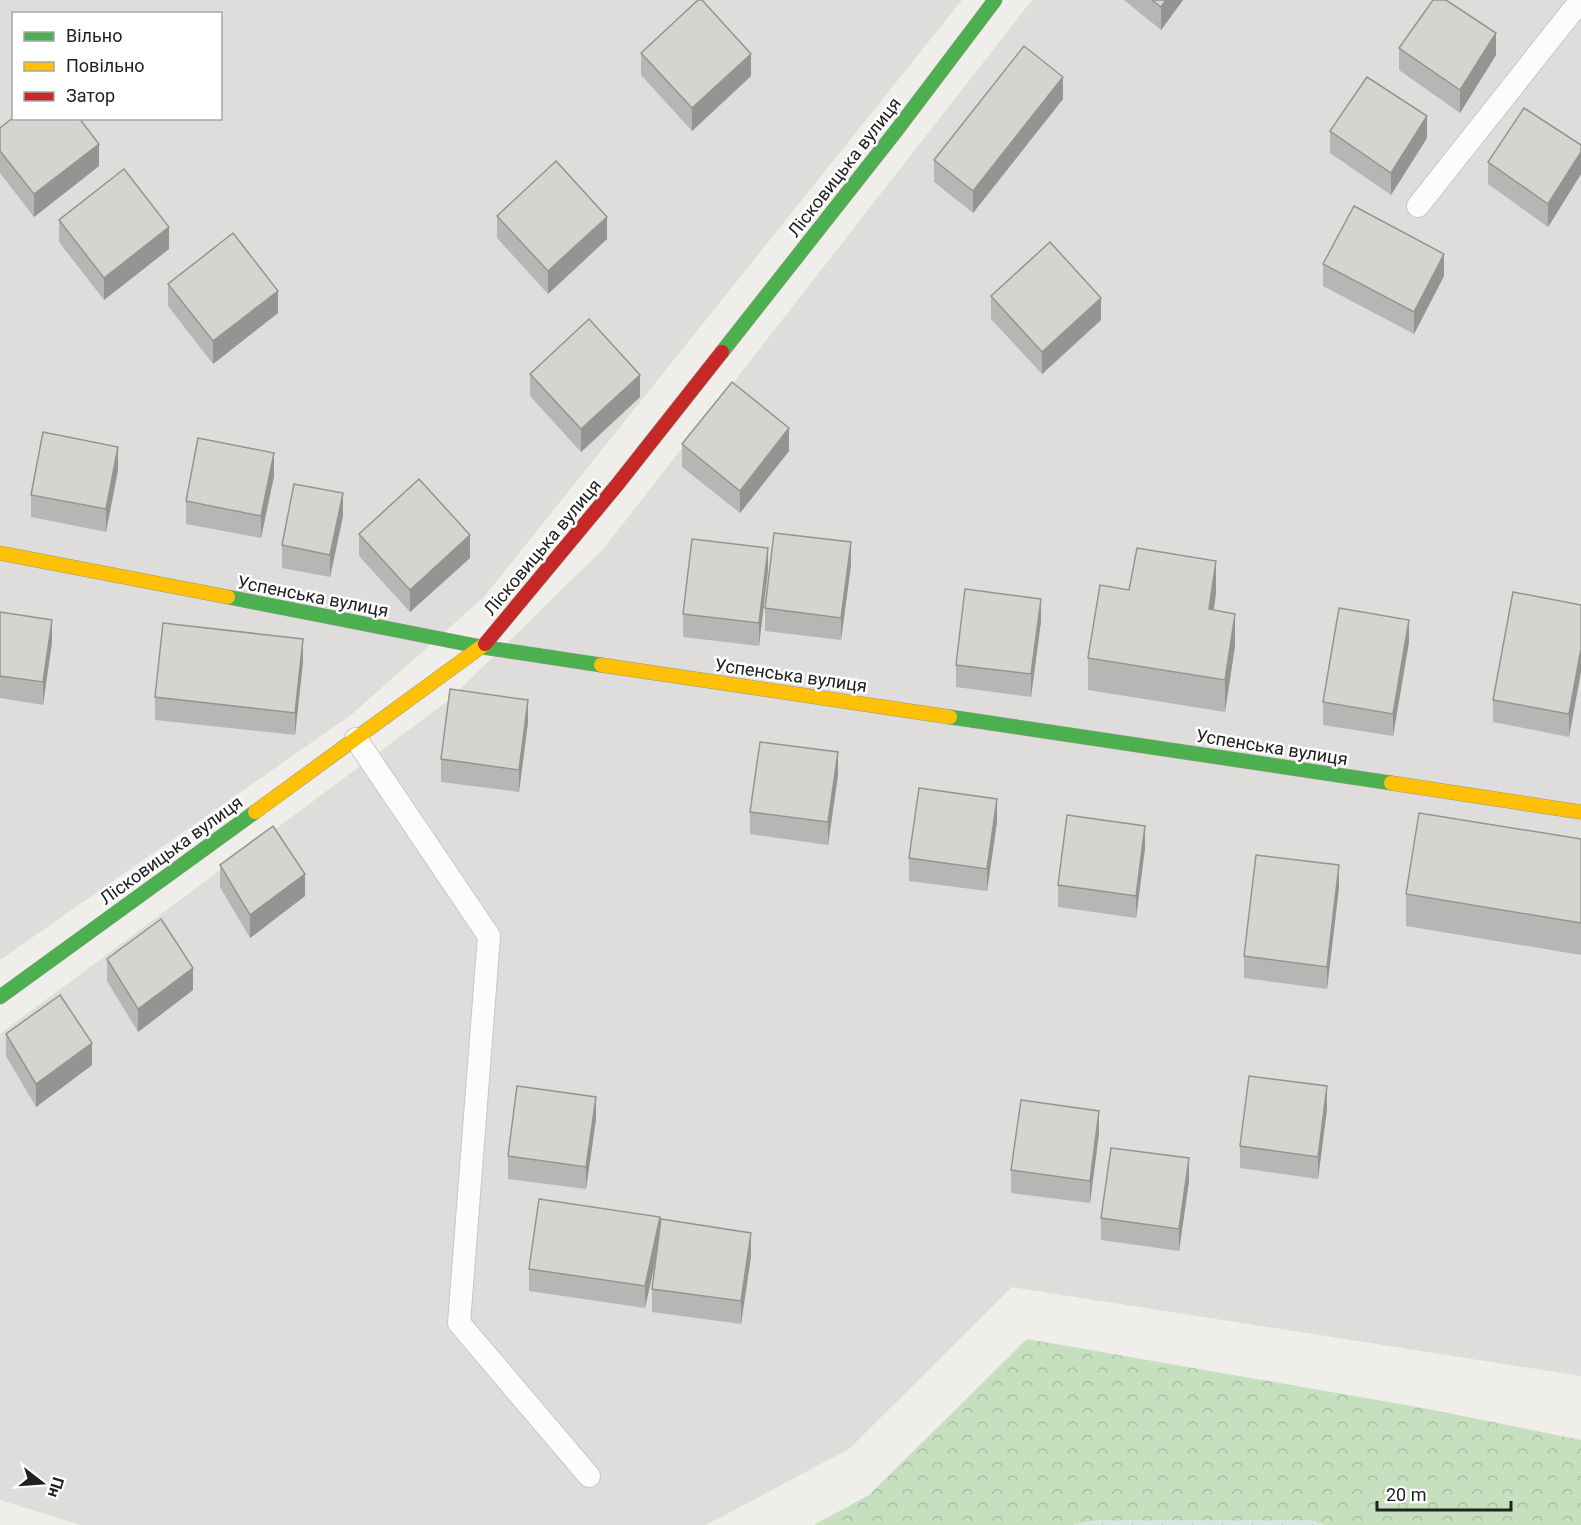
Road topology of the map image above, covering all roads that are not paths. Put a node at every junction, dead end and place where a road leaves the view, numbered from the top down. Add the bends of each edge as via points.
1 (995, 0) edge
2 (1581, 0) edge
3 (1418, 206) dead end
4 (0, 553) edge
5 (482, 648) junction
6 (356, 739) junction
7 (1581, 812) edge
8 (0, 997) edge
9 (589, 1476) dead end

1 - 5 street, Лісковицька вулиця via 617,485
2 - 3 lane
4 - 5 street, Успенська вулиця
5 - 6 street, Лісковицька вулиця
5 - 7 street, Успенська вулиця
6 - 8 street, Лісковицька вулиця
6 - 9 lane via 489,936 459,1323

